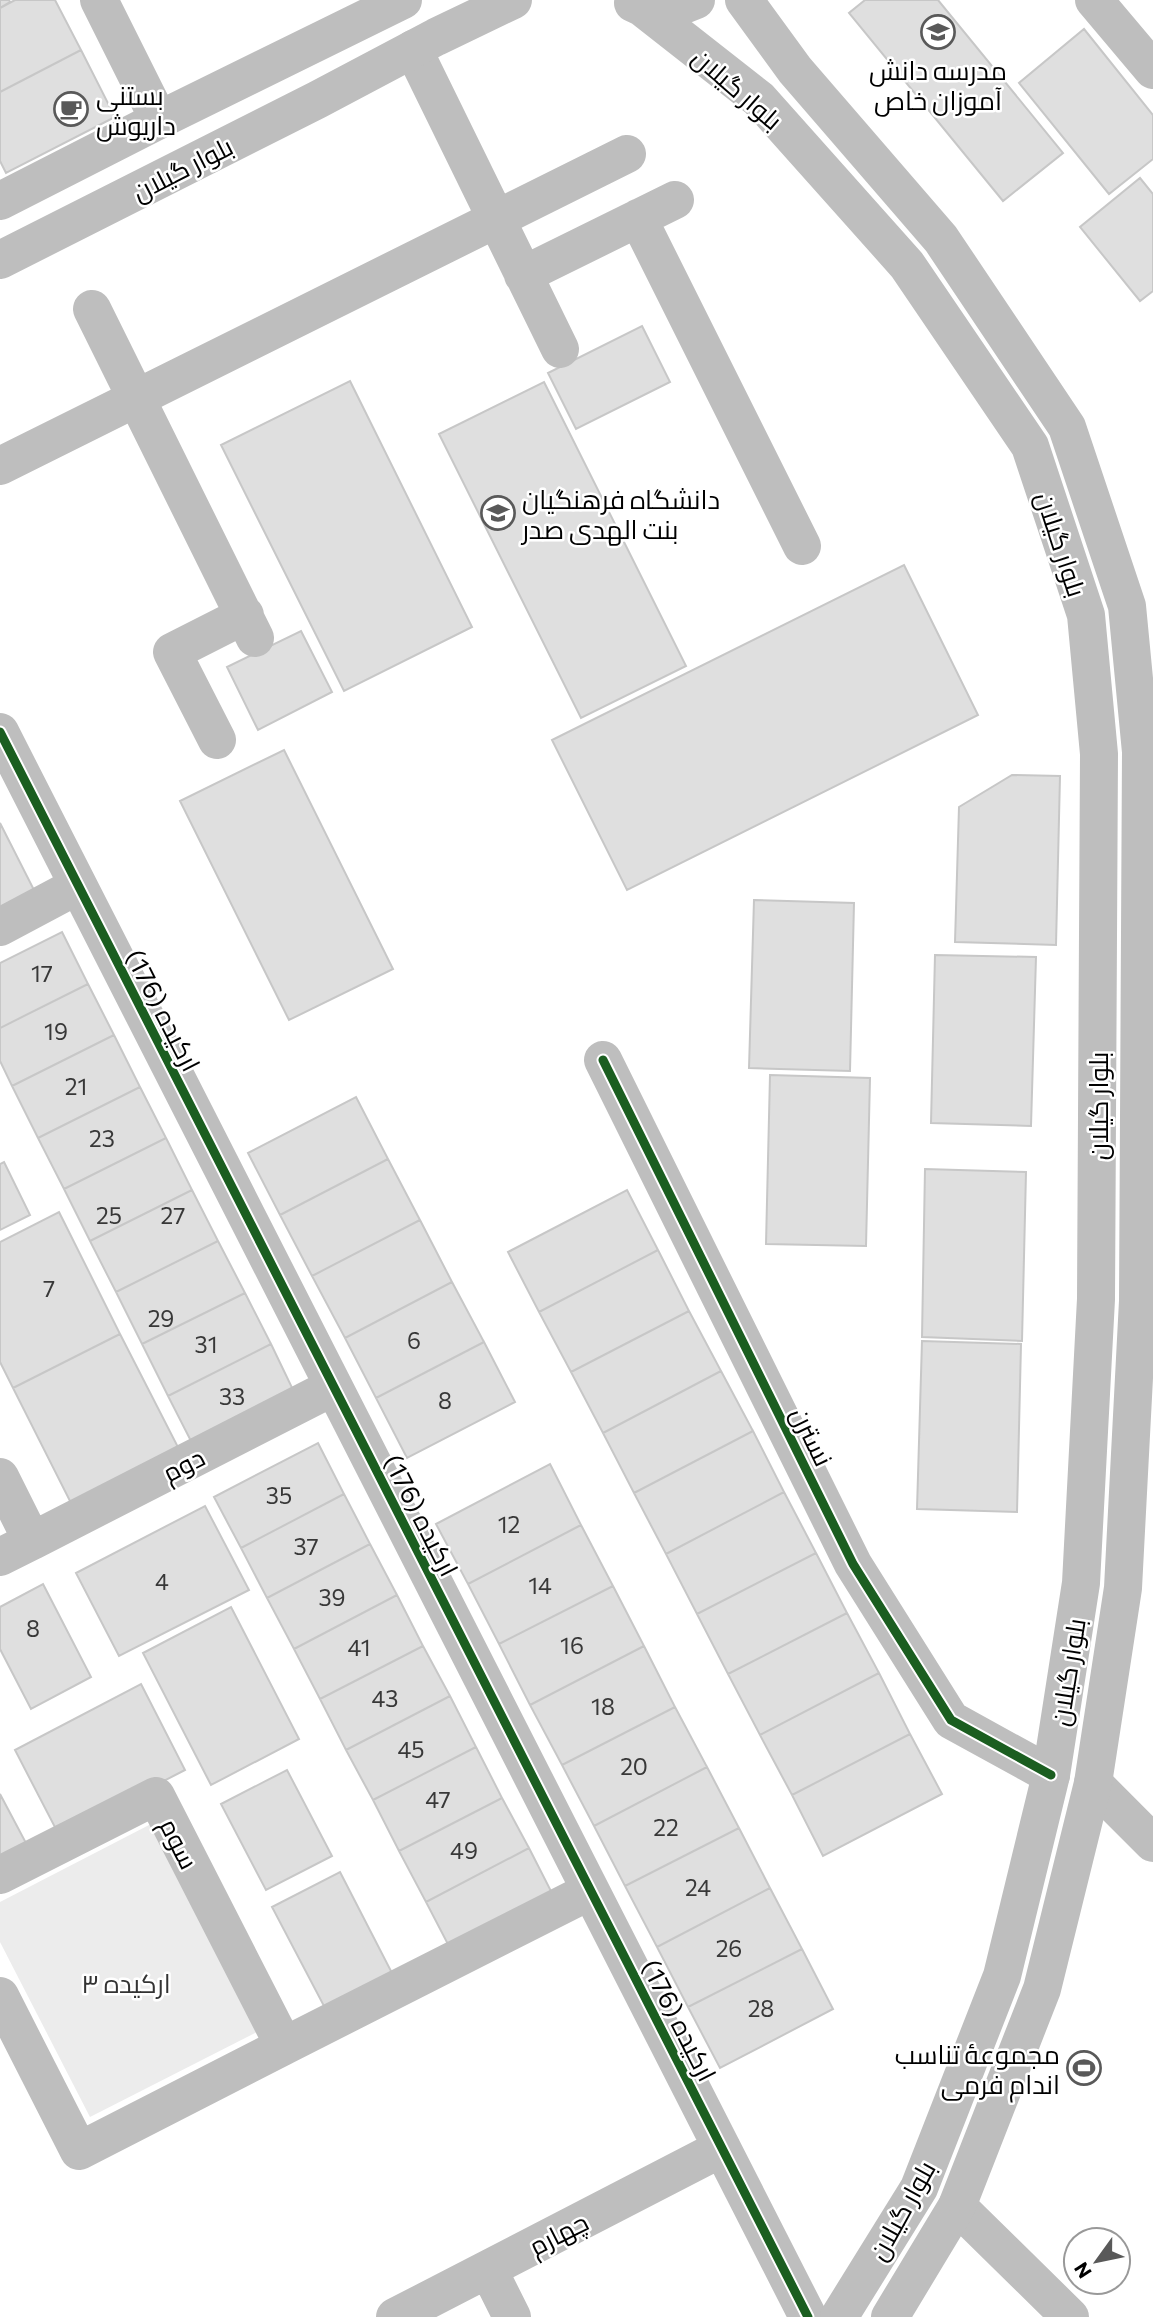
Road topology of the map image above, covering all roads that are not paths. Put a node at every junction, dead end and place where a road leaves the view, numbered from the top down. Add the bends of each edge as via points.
1 (99, 0) edge
2 (402, 0) edge
3 (513, 0) edge
4 (696, 0) edge
5 (744, 0) edge
6 (1094, 0) edge
7 (635, 4) edge
8 (413, 49) junction
9 (1153, 70) edge
10 (159, 120) junction
11 (627, 154) dead end
12 (675, 200) dead end
13 (0, 201) edge
14 (638, 218) junction
15 (495, 219) junction
16 (0, 260) edge
17 (523, 275) junction
18 (92, 309) dead end
19 (560, 349) dead end
20 (136, 398) junction
21 (0, 466) edge
22 (802, 546) dead end
23 (0, 732) edge
24 (217, 740) dead end
25 (1147, 755) edge
26 (77, 886) junction
27 (0, 927) edge
28 (603, 1060) dead end
29 (1145, 1308) edge
30 (333, 1387) junction
31 (0, 1477) edge
32 (16, 1549) edge
33 (1051, 1775) junction
34 (1093, 1783) junction
35 (1153, 1843) edge
36 (0, 1875) edge
37 (590, 1891) junction
38 (0, 1996) edge
39 (284, 2046) junction
40 (722, 2148) junction
41 (957, 2206) junction
42 (488, 2269) junction
43 (395, 2317) edge
44 (512, 2317) edge
45 (808, 2317) edge
46 (839, 2317) edge
47 (890, 2317) edge
48 (1070, 2317) edge

1 - 10 main road
2 - 10 main road, بلوار گیلان
3 - 8 main road, بلوار گیلان
4 - 7 main road via 675,9
5 - 25 main road, بلوار گیلان via 795,70 941,239 1067,427 1127,606
6 - 9 main road
7 - 33 main road, بلوار گیلان via 759,99 907,265 1030,446 1086,615 1099,754 1096,1299 1081,1583
8 - 15 main road
8 - 16 main road, بلوار گیلان
10 - 13 main road, بلوار گیلان
11 - 15 main road
12 - 14 main road
14 - 17 main road
14 - 22 main road
15 - 17 main road
15 - 20 main road
17 - 19 main road
18 - 20 main road
20 - 21 main road
20 - 24 main road via 250,626 173,652
23 - 26 main road, ارکیده (176)
25 - 29 main road, بلوار گیلان
26 - 27 main road
26 - 30 main road, ارکیده (176)
28 - 33 main road, نسترن via 853,1564 951,1720
29 - 34 main road, بلوار گیلان via 1123,1588
30 - 32 main road, دوم
30 - 37 main road, ارکیده (176)
31 - 32 main road, دوم
33 - 46 main road, بلوار گیلان via 1002,1976 919,2188
34 - 35 main road
34 - 41 main road, بلوار گیلان via 1042,1989
36 - 39 main road, سوم via 156,1796
37 - 39 main road
37 - 40 main road, ارکیده (176)
38 - 39 main road via 79,2151
40 - 42 main road, چهارم
40 - 45 main road, ارکیده (176)
41 - 47 main road, بلوار گیلان
41 - 48 main road
42 - 43 main road, چهارم
42 - 44 main road

